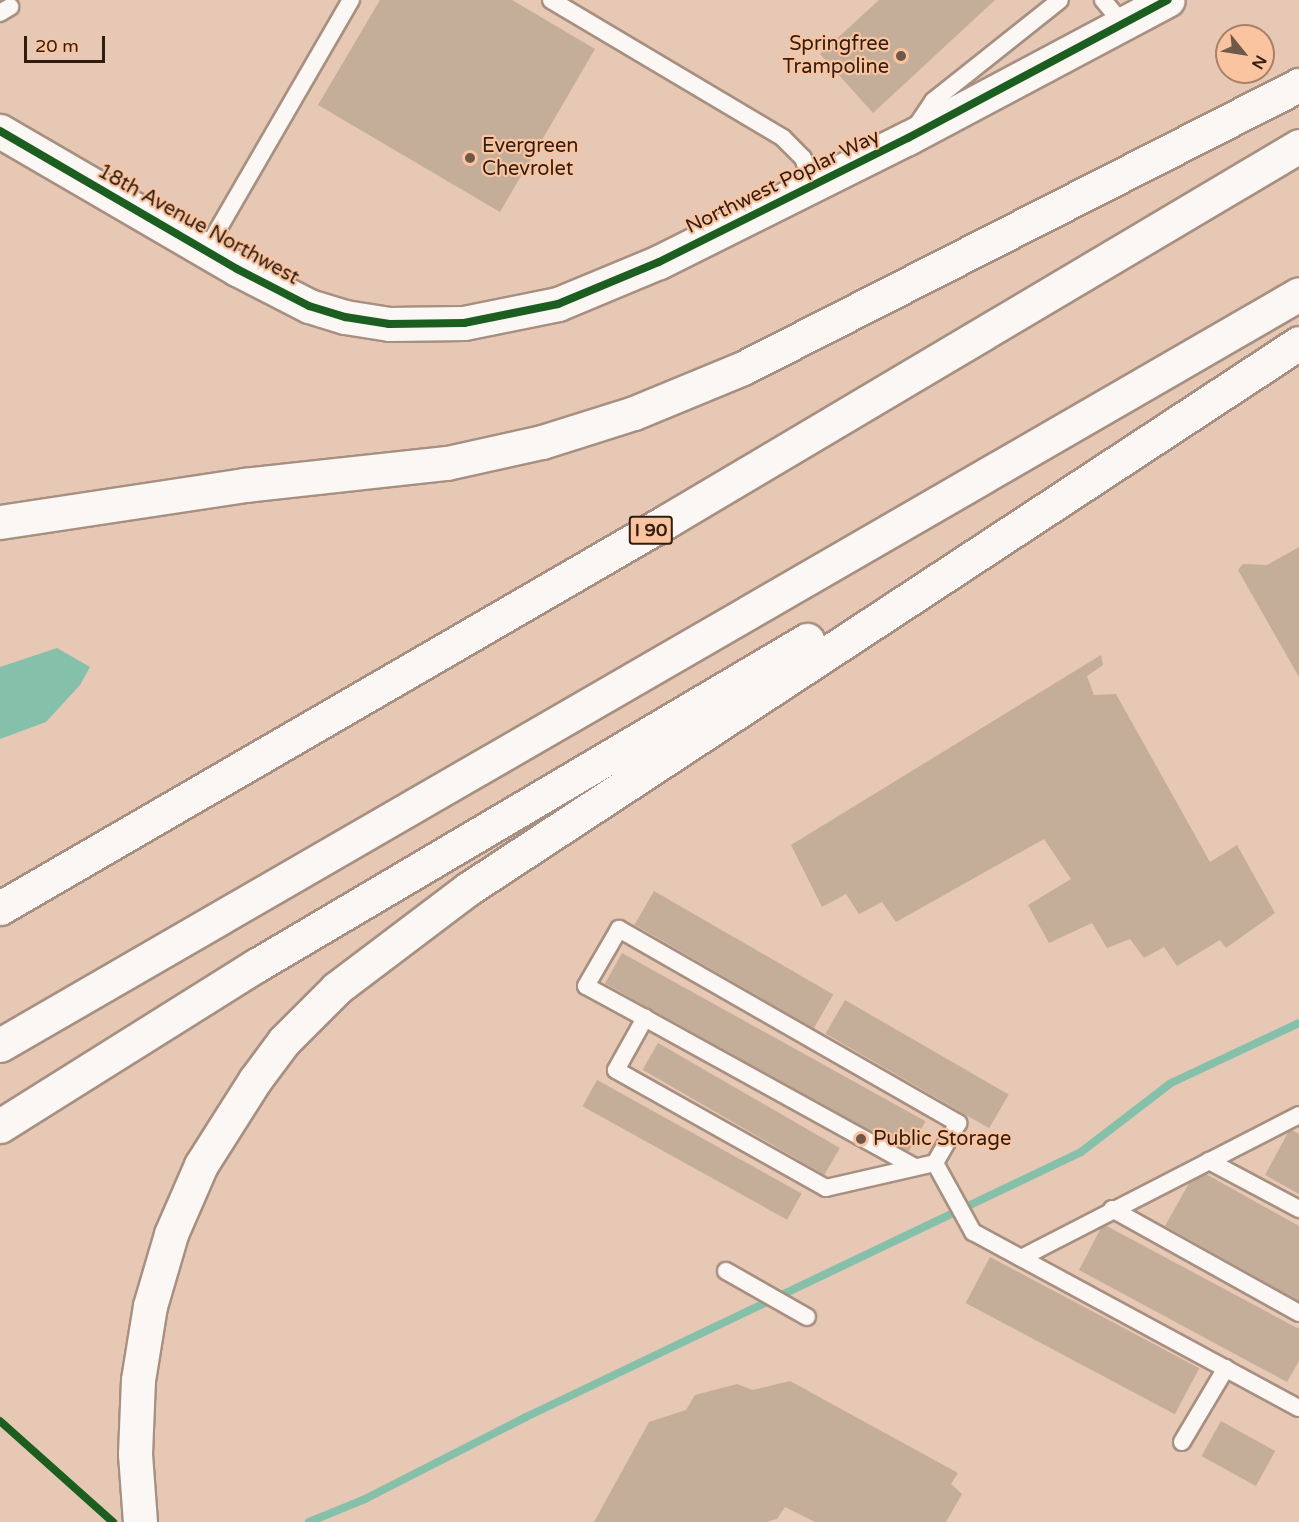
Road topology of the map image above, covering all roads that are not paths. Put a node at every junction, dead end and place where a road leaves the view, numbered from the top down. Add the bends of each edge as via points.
1 (351, 0) edge
2 (551, 0) edge
3 (1060, 0) edge
4 (1168, 0) edge
5 (1113, 12) edge
6 (1299, 85) edge
7 (0, 131) edge
8 (908, 138) junction
9 (1299, 146) edge
10 (812, 183) junction
11 (206, 250) junction
12 (1299, 294) edge
13 (389, 324) joint
14 (1299, 343) edge
15 (1165, 428) junction
16 (0, 522) edge
17 (0, 908) edge
18 (257, 965) junction
19 (645, 1018) junction
20 (0, 1046) edge
21 (0, 1106) edge
22 (1299, 1115) edge
23 (0, 1126) edge
24 (1209, 1161) junction
25 (935, 1163) junction
26 (915, 1167) junction
27 (1112, 1209) junction
28 (1299, 1209) edge
29 (1021, 1258) junction
30 (726, 1271) dead end
31 (1299, 1313) edge
32 (807, 1317) dead end
33 (1226, 1368) junction
34 (1299, 1408) edge
35 (1182, 1442) dead end
36 (140, 1522) edge

1 - 11 lane
2 - 10 lane via 783,138 803,158
3 - 8 lane via 933,101
4 - 5 main road, Northwest Poplar Way
5 - 8 main road, Northwest Poplar Way
6 - 16 main road via 743,368 634,413 542,442 447,463 244,485
7 - 11 main road, 18th Avenue Northwest
8 - 10 main road, Northwest Poplar Way
9 - 17 main road, I 90 via 657,527
10 - 13 main road, Northwest Poplar Way via 659,262 558,304 464,323
11 - 13 main road, 18th Avenue Northwest via 309,306
12 - 20 main road
14 - 15 main road
15 - 18 main road
15 - 36 main road via 468,889 336,988 284,1041 213,1143 171,1234 150,1306 138,1380 135,1454
18 - 21 main road
18 - 23 main road
19 - 25 lane via 586,986 619,929 958,1123
19 - 26 lane
19 - 26 lane via 616,1070 826,1188
22 - 24 lane
24 - 27 lane
24 - 28 lane
25 - 26 lane
25 - 29 lane via 973,1232
27 - 29 lane
27 - 31 lane
29 - 33 lane
30 - 32 lane
33 - 34 lane
33 - 35 lane

